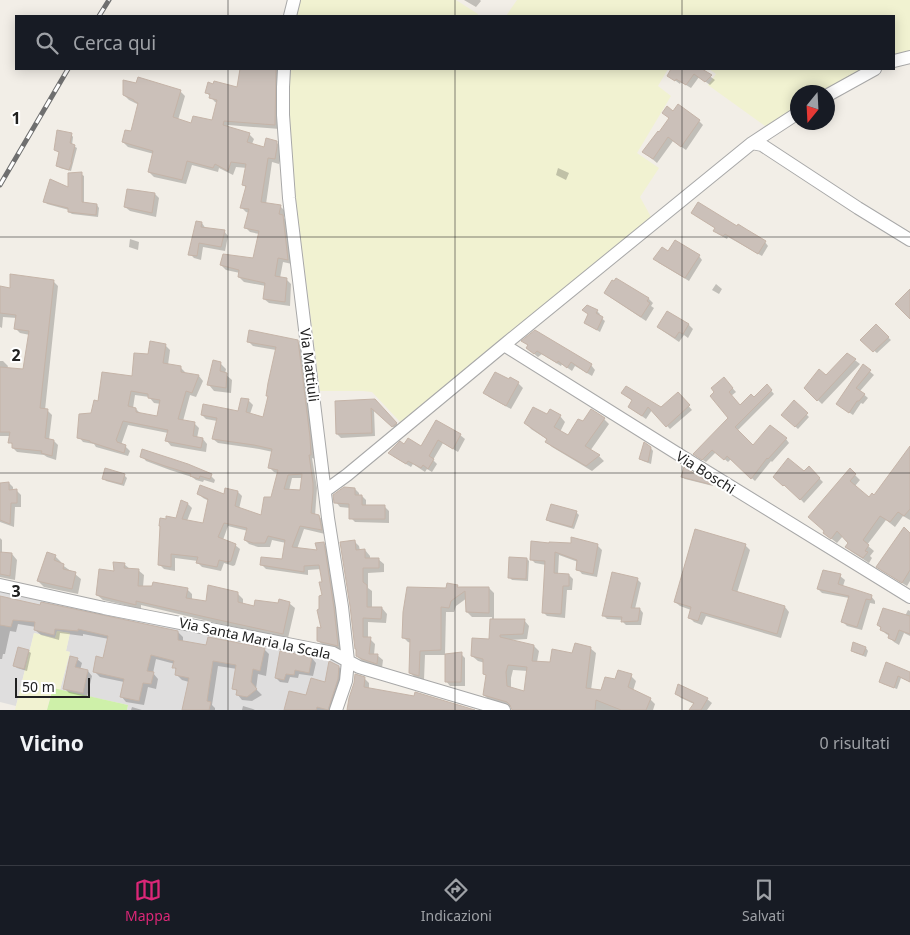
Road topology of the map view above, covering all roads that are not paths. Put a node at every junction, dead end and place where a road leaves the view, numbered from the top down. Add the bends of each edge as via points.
1 (294, 0) edge
2 (290, 15) edge
3 (910, 57) edge
4 (895, 61) edge
5 (284, 70) edge
6 (872, 70) edge
7 (835, 91) edge
8 (790, 118) edge
9 (752, 143) junction
10 (910, 240) edge
11 (504, 345) junction
12 (325, 491) junction
13 (0, 585) edge
14 (910, 597) edge
15 (348, 661) junction
16 (336, 710) edge
17 (504, 710) edge

1 - 2 street
3 - 4 street
5 - 12 street, Via Mattiuli via 283,115 289,198
6 - 7 street
8 - 9 street
9 - 10 street via 762,145
9 - 11 street
11 - 12 street
11 - 14 street, Via Boschi
12 - 15 street, Via Mattiuli
13 - 15 street, Via Santa Maria la Scala via 333,653
15 - 16 street, Via Mattiuli via 346,681
15 - 17 street, Via Santa Maria la Scala

